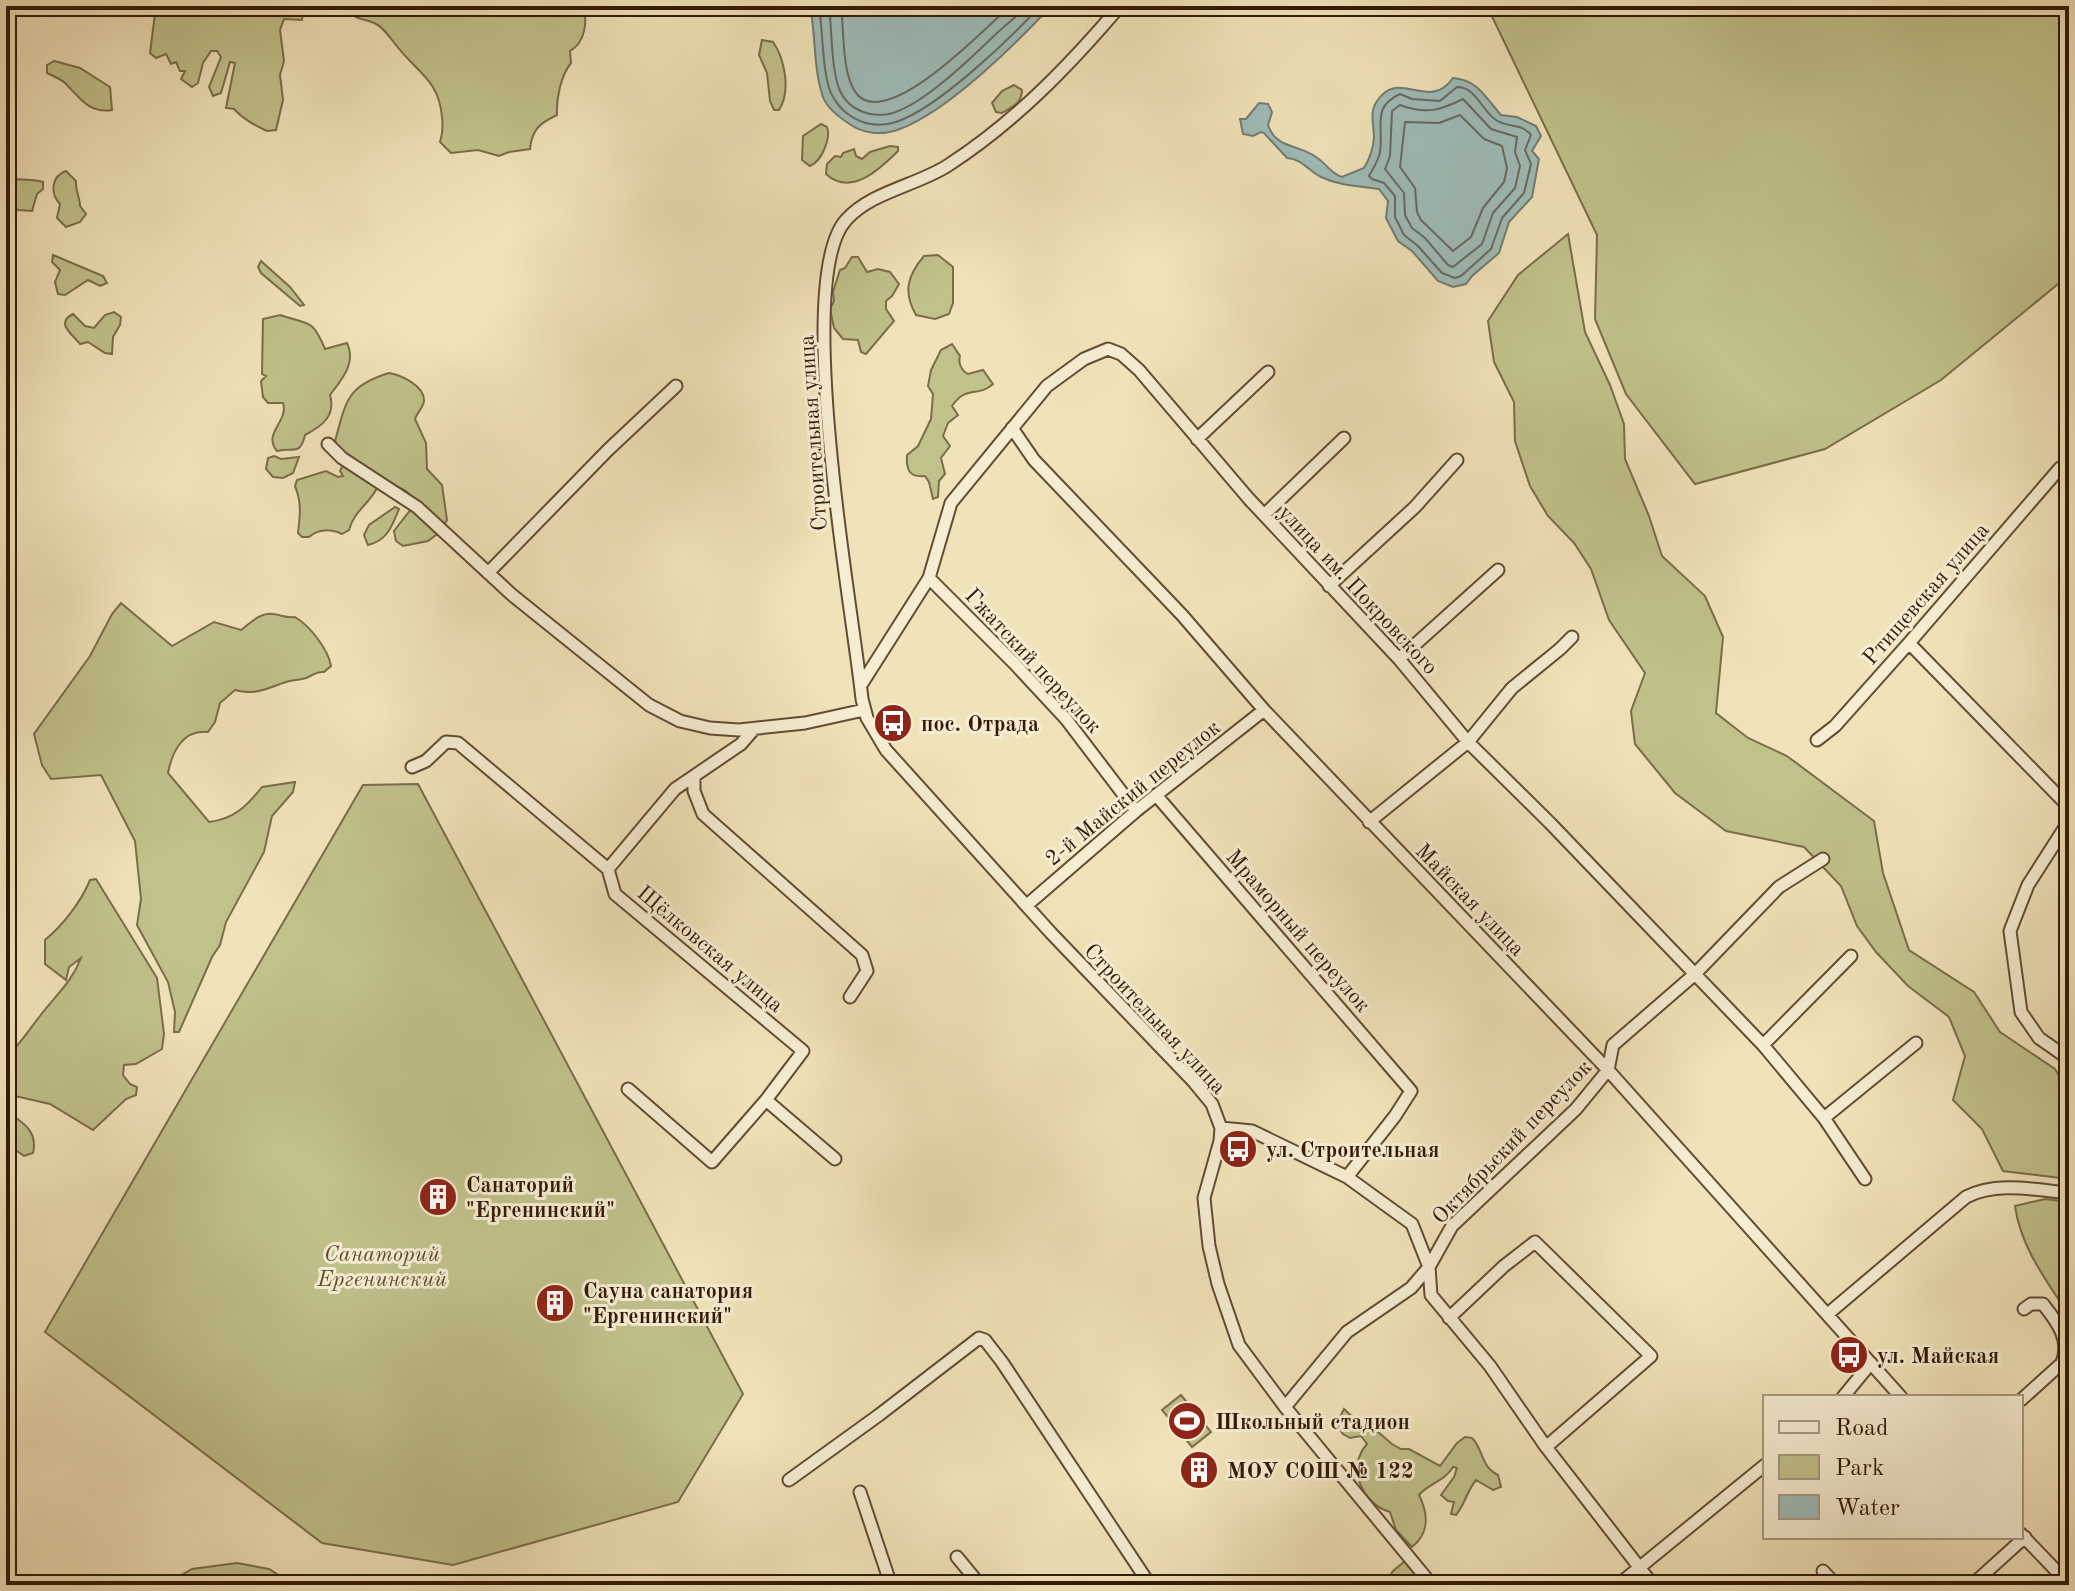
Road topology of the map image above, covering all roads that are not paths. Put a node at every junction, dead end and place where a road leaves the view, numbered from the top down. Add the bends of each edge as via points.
1 (1120, 6) edge
2 (1268, 372) dead end
3 (676, 386) dead end
4 (1012, 428) junction
5 (1344, 438) dead end
6 (1197, 439) junction
7 (328, 444) dead end
8 (1457, 460) dead end
9 (2064, 468) edge
10 (1264, 515) junction
11 (1498, 570) dead end
12 (488, 573) junction
13 (929, 578) junction
14 (1329, 586) junction
15 (1572, 637) dead end
16 (1909, 643) junction
17 (1399, 659) junction
18 (860, 685) junction
19 (864, 710) junction
20 (1264, 710) junction
21 (754, 729) junction
22 (1817, 740) dead end
23 (1468, 742) junction
24 (412, 767) dead end
25 (694, 776) junction
26 (1156, 795) junction
27 (2069, 807) edge
28 (1136, 811) junction
29 (2069, 821) edge
30 (1369, 822) junction
31 (1823, 859) dead end
32 (608, 869) junction
33 (1027, 905) junction
34 (1851, 956) dead end
35 (1696, 972) junction
36 (850, 997) dead end
37 (1916, 1043) dead end
38 (1763, 1045) junction
39 (2069, 1059) edge
40 (1608, 1070) junction
41 (628, 1089) dead end
42 (766, 1100) junction
43 (1824, 1118) junction
44 (1221, 1128) junction
45 (835, 1159) dead end
46 (1347, 1177) junction
47 (1865, 1179) dead end
48 (2069, 1193) edge
49 (1429, 1267) junction
50 (2024, 1309) dead end
51 (1829, 1313) junction
52 (1449, 1318) junction
53 (1871, 1363) junction
54 (1845, 1395) edge
55 (1899, 1395) edge
56 (2023, 1398) edge
57 (1285, 1407) junction
58 (1546, 1447) junction
59 (1763, 1467) edge
60 (789, 1480) dead end
61 (860, 1492) dead end
62 (2023, 1535) edge
63 (2019, 1539) edge
64 (957, 1557) dead end
65 (1639, 1569) junction
66 (1823, 1571) dead end
67 (2069, 1584) edge
68 (891, 1585) edge
69 (980, 1585) edge
70 (1150, 1585) edge
71 (1432, 1585) edge
72 (1618, 1585) edge
73 (1653, 1585) edge
74 (1836, 1585) edge
75 (1972, 1585) edge

1 - 18 street, Строительная улица via 1050,83 999,128 947,165 867,204 836,233 827,269 822,348 842,566
2 - 6 street
3 - 12 street
4 - 6 street, улица им. Покровского via 1047,386 1108,349 1139,370
4 - 13 street, улица им. Покровского via 951,503
4 - 20 street, Майская улица via 1034,460
5 - 10 street
6 - 10 street, улица им. Покровского
7 - 12 street via 417,507
8 - 14 street via 1415,507
9 - 16 street, Ртищевская улица
10 - 14 street, улица им. Покровского
11 - 17 street
12 - 21 street via 649,705 680,721 710,728
13 - 18 street, улица им. Покровского
13 - 28 street, Гжатский переулок via 1066,719
14 - 17 street, улица им. Покровского
15 - 23 street via 1512,688
16 - 22 street, Ртищевская улица
16 - 27 street
17 - 23 street, улица им. Покровского
18 - 19 street, Строительная улица
19 - 21 street
19 - 33 street, Строительная улица via 886,750
20 - 26 street, 2-й Майский переулок
20 - 30 street, Майская улица
21 - 25 street
23 - 30 street
23 - 35 street, улица им. Покровского
24 - 32 street, Щёлковская улица via 446,742 458,743
25 - 32 street via 675,789
25 - 36 street via 703,814 862,955 867,971
26 - 28 street, 2-й Майский переулок
26 - 46 street, Мраморный переулок via 1411,1091
28 - 33 street, 2-й Майский переулок
29 - 39 street via 2028,885 2010,931 2021,1012 2039,1038
30 - 40 street, Майская улица
31 - 35 street, Октябрьский переулок via 1779,887
32 - 42 street, Щёлковская улица via 615,894 803,1051
33 - 44 street, Строительная улица via 1193,1081 1212,1104
34 - 38 street
35 - 38 street, улица им. Покровского
35 - 40 street, Октябрьский переулок via 1613,1045
37 - 43 street
38 - 43 street, улица им. Покровского
40 - 49 street, Октябрьский переулок via 1576,1109 1452,1226
40 - 51 street, Майская улица
41 - 42 street via 712,1162
42 - 45 street
43 - 47 street, улица им. Покровского
44 - 46 street, Строительная улица via 1252,1131
44 - 57 street via 1204,1198 1209,1246 1239,1345
46 - 49 street, Строительная улица via 1412,1224
48 - 51 street via 1995,1187 1966,1197
49 - 52 street, Строительная улица via 1431,1295
49 - 57 street, Октябрьский переулок via 1411,1288 1347,1332
50 - 56 street via 2043,1304 2062,1332 2065,1355
51 - 53 street, Майская улица
52 - 58 street, Строительная улица
52 - 58 street via 1535,1242 1651,1356
53 - 54 street
53 - 55 street, Майская улица
57 - 71 street
58 - 65 street, Строительная улица
59 - 65 street
60 - 70 street via 979,1338 1002,1362
61 - 68 street
62 - 67 street
63 - 75 street
64 - 69 street
65 - 72 street
65 - 73 street, Строительная улица
66 - 74 street

